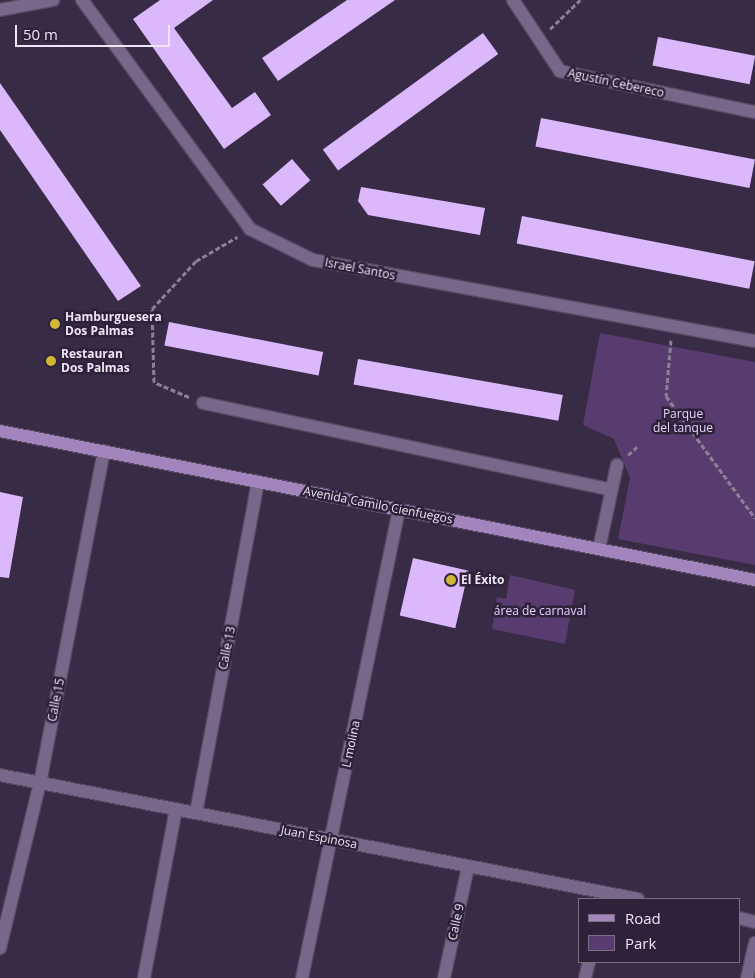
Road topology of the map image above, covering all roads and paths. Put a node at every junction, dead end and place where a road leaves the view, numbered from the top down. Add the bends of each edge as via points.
1 (53, 0) edge
2 (82, 0) edge
3 (513, 0) edge
4 (580, 0) edge
5 (0, 10) edge
6 (539, 40) junction
7 (755, 112) edge
8 (250, 229) junction
9 (673, 327) junction
10 (755, 341) edge
11 (203, 403) joint
12 (0, 431) edge
13 (104, 451) junction
14 (616, 465) dead end
15 (258, 482) junction
16 (611, 490) junction
17 (399, 510) junction
18 (755, 518) edge
19 (599, 550) junction
20 (755, 580) edge
21 (0, 775) edge
22 (40, 782) junction
23 (176, 809) junction
24 (196, 813) junction
25 (332, 840) junction
26 (468, 867) junction
27 (603, 896) edge
28 (626, 898) edge
29 (740, 918) edge
30 (755, 922) edge
31 (755, 942) edge
32 (0, 948) edge
33 (589, 963) edge
34 (144, 978) edge
35 (302, 978) edge
36 (444, 978) edge
37 (585, 978) edge
38 (748, 978) edge

1 - 5 street
2 - 8 street, Israel Santos
3 - 6 street, Agustín Cebereco
4 - 6 path
6 - 7 street, Agustín Cebereco via 560,71
8 - 9 street, Israel Santos via 313,260
8 - 11 path via 196,260 152,309 154,382
9 - 10 street, Israel Santos
9 - 18 path via 666,396
11 - 16 street
12 - 13 main road, Avenida Camilo Cienfuegos
13 - 15 main road, Avenida Camilo Cienfuegos
13 - 22 street, Calle 15
14 - 16 street
15 - 17 main road, Avenida Camilo Cienfuegos
15 - 24 street, Calle 13
16 - 19 street
17 - 19 main road, Avenida Camilo Cienfuegos
17 - 25 street, L molina
19 - 20 main road, Avenida Camilo Cienfuegos
21 - 22 street, Juan Espinosa
22 - 23 street, Juan Espinosa
22 - 32 street, Calle 15
23 - 24 street, Juan Espinosa
23 - 34 street
24 - 25 street, Juan Espinosa
25 - 26 street, Juan Espinosa
25 - 35 street, L molina
26 - 27 street, Juan Espinosa
26 - 36 street, Calle 9
27 - 28 street, Juan Espinosa
29 - 30 street
31 - 38 street
33 - 37 street

